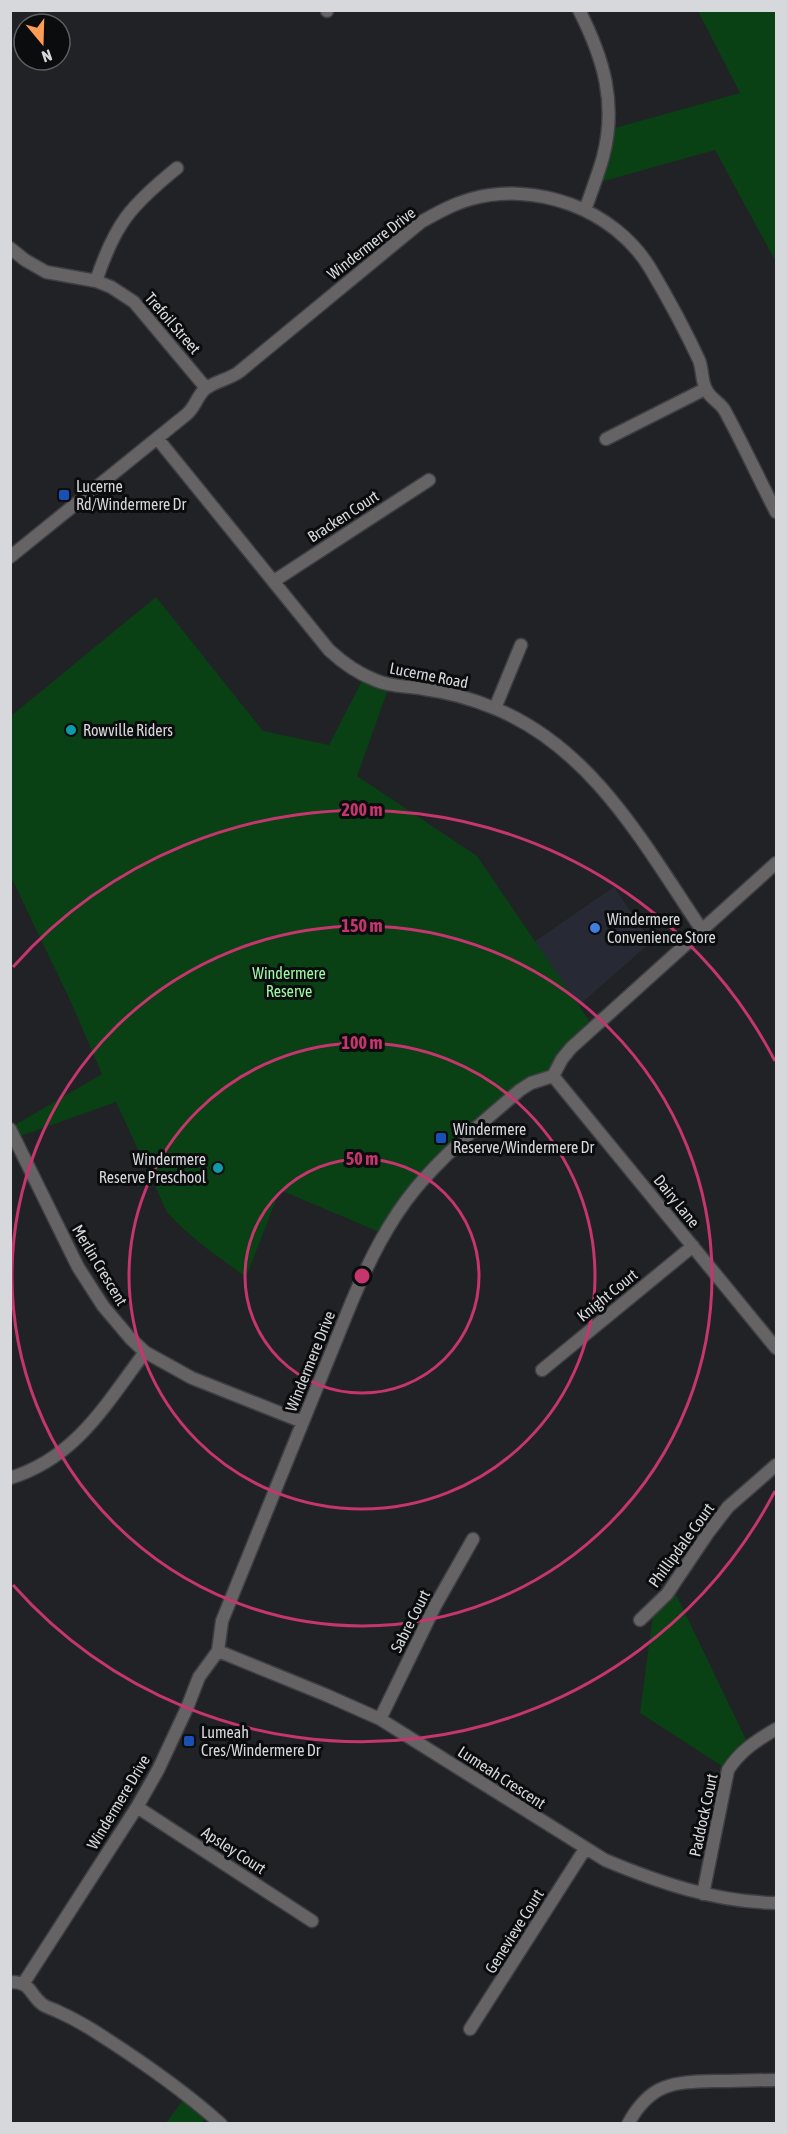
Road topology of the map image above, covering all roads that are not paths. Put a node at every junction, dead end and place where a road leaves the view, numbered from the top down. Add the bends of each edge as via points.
1 (579, 10) edge
2 (177, 168) dead end
3 (585, 210) junction
4 (10, 248) edge
5 (96, 281) junction
6 (206, 388) junction
7 (705, 389) junction
8 (157, 438) junction
9 (606, 439) dead end
10 (429, 480) dead end
11 (777, 512) edge
12 (10, 557) edge
13 (274, 580) junction
14 (521, 645) dead end
15 (495, 708) junction
16 (777, 863) edge
17 (702, 930) junction
18 (553, 1076) junction
19 (10, 1129) edge
20 (693, 1246) junction
21 (777, 1348) edge
22 (145, 1352) junction
23 (542, 1370) dead end
24 (303, 1422) junction
25 (777, 1465) edge
26 (10, 1478) edge
27 (473, 1539) dead end
28 (640, 1620) dead end
29 (218, 1652) junction
30 (380, 1719) junction
31 (777, 1729) edge
32 (137, 1807) junction
33 (585, 1850) junction
34 (703, 1894) junction
35 (777, 1904) edge
36 (312, 1921) dead end
37 (17, 1983) edge
38 (470, 2029) dead end
39 (777, 2080) edge
40 (221, 2124) edge
41 (628, 2124) edge

1 - 3 street via 598,51 609,107 603,157
2 - 5 street via 124,217
3 - 6 street, Windermere Drive via 541,197 505,194 472,199 439,212 421,222 239,372
3 - 7 street, Windermere Drive via 622,235 644,259 698,360
4 - 5 street, Trefoil Street via 46,272
5 - 6 street, Trefoil Street via 134,302
6 - 8 street via 192,410
7 - 9 street
7 - 11 street, Windermere Drive via 724,408
8 - 12 street
8 - 13 street, Lucerne Road
10 - 13 street, Bracken Court
13 - 15 street, Lucerne Road via 330,650 349,667 376,681 446,693
14 - 15 street
15 - 17 street, Lucerne Road via 543,735 599,783
16 - 17 street
17 - 18 street via 565,1054
18 - 20 street, Dairy Lane
18 - 24 street, Windermere Drive via 526,1086 497,1110 442,1159 401,1208 368,1264
19 - 22 street, Merlin Crescent via 90,1287 119,1326
20 - 21 street, Dairy Lane
20 - 23 street, Knight Court
22 - 24 street, Merlin Crescent via 192,1378
22 - 26 street via 85,1432 50,1461
24 - 29 street, Windermere Drive via 222,1621
25 - 28 street, Phillipdale Court via 728,1507 667,1594
27 - 30 street, Sabre Court via 435,1606
29 - 30 street, Lumeah Crescent
29 - 32 street, Windermere Drive via 199,1677 168,1749
30 - 33 street, Lumeah Crescent
31 - 34 street, Paddock Court via 749,1746 728,1770
32 - 36 street, Apsley Court
32 - 37 street, Windermere Drive
33 - 34 street, Lumeah Crescent via 643,1877
33 - 38 street, Genevieve Court
34 - 35 street, Lumeah Crescent
37 - 40 street, Windermere Drive via 31,1990 41,2003 146,2065
39 - 41 street via 675,2083 650,2095

